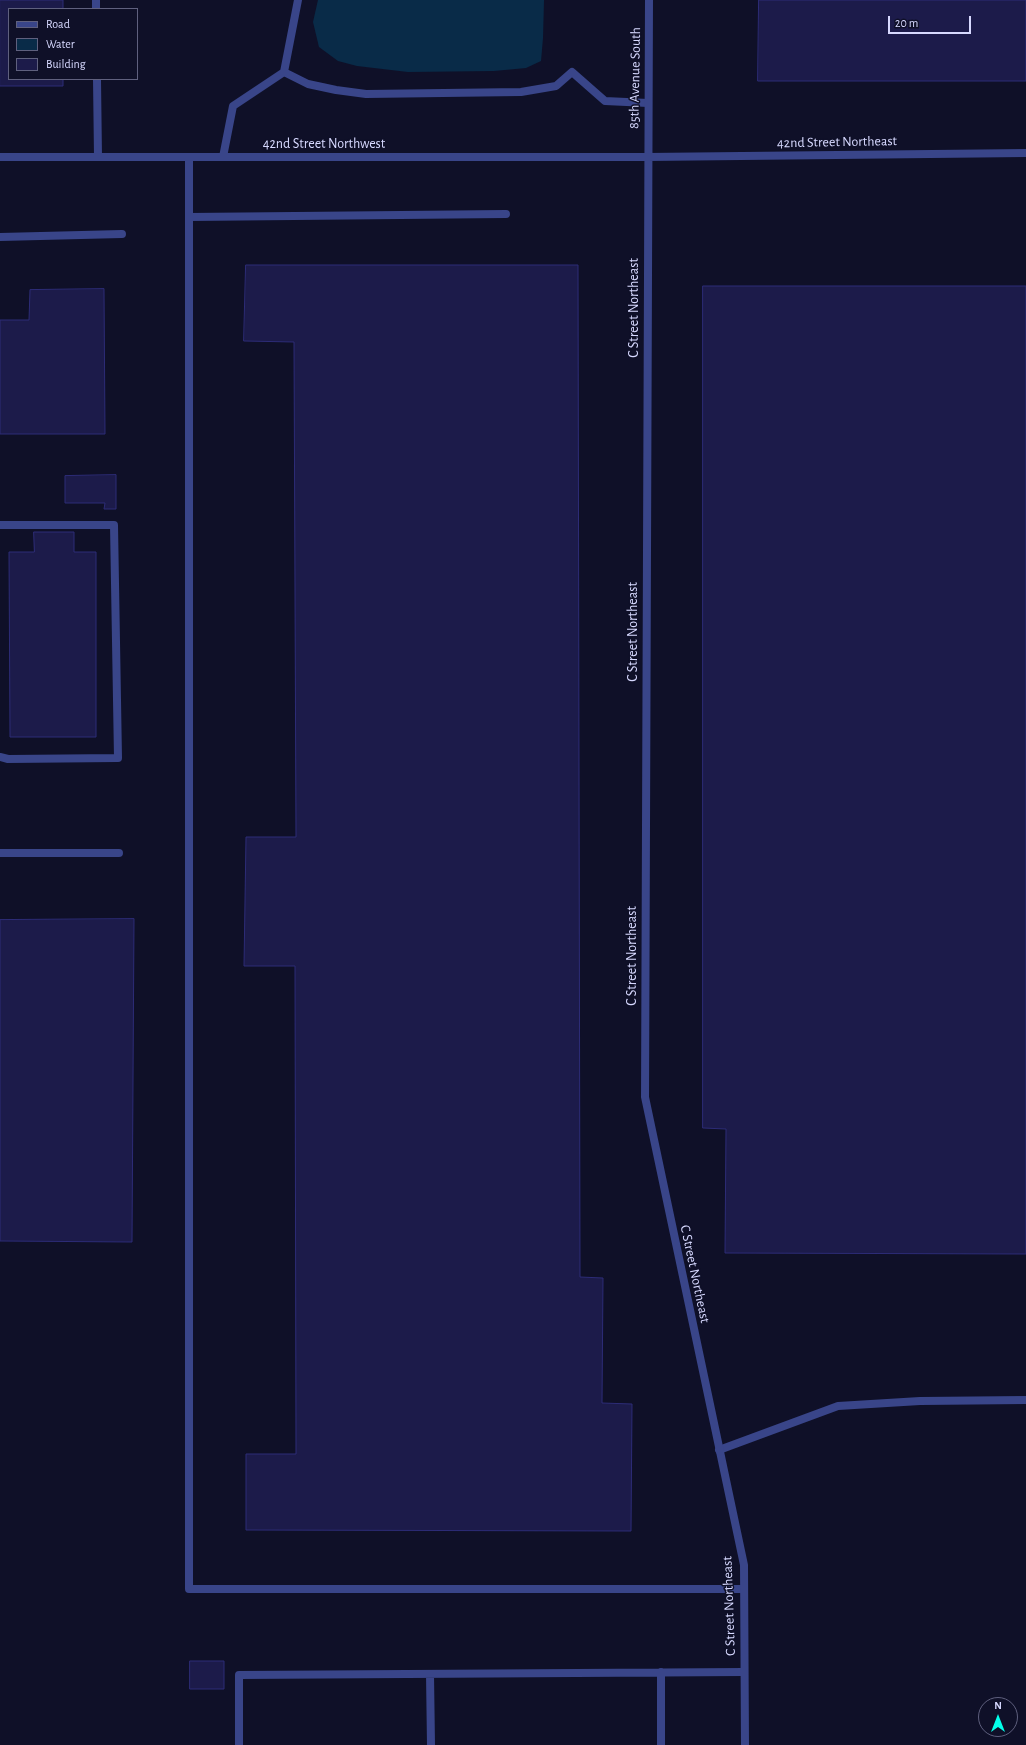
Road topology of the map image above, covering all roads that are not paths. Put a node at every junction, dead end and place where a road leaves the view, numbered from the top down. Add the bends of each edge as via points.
1 (298, 0) edge
2 (649, 0) edge
3 (284, 72) junction
4 (97, 80) edge
5 (648, 103) junction
6 (1026, 153) edge
7 (0, 157) edge
8 (98, 157) junction
9 (189, 157) junction
10 (223, 157) junction
11 (647, 157) junction
12 (506, 214) dead end
13 (189, 217) junction
14 (122, 234) dead end
15 (0, 237) edge
16 (0, 525) edge
17 (4, 758) edge
18 (0, 766) edge
19 (0, 853) edge
20 (119, 853) dead end
21 (1026, 1400) edge
22 (719, 1450) junction
23 (744, 1589) junction
24 (661, 1672) junction
25 (744, 1672) junction
26 (430, 1674) junction
27 (239, 1745) edge
28 (431, 1745) edge
29 (661, 1745) edge
30 (744, 1745) edge

1 - 3 street
2 - 5 street, 85th Avenue South
3 - 5 street via 308,84 366,94 521,92 556,86 572,72 605,101
3 - 10 street via 232,106
4 - 8 street
5 - 11 street, 85th Avenue South
6 - 11 street, 42nd Street Northeast
7 - 8 street, 42nd Street Northwest
8 - 9 street, 42nd Street Northwest
9 - 10 street, 42nd Street Northwest
9 - 13 street
10 - 11 street, 42nd Street Northwest
11 - 22 street, C Street Northeast via 645,1097
12 - 13 street
13 - 23 street via 189,1589
14 - 15 street
16 - 17 street via 114,525 118,758
17 - 18 street
19 - 20 street
21 - 22 street via 920,1401 838,1406
22 - 23 street, C Street Northeast via 744,1565
23 - 25 street, C Street Northeast
24 - 25 street
24 - 26 street
24 - 29 street
25 - 30 street, C Street Northeast
26 - 27 street via 239,1675
26 - 28 street

